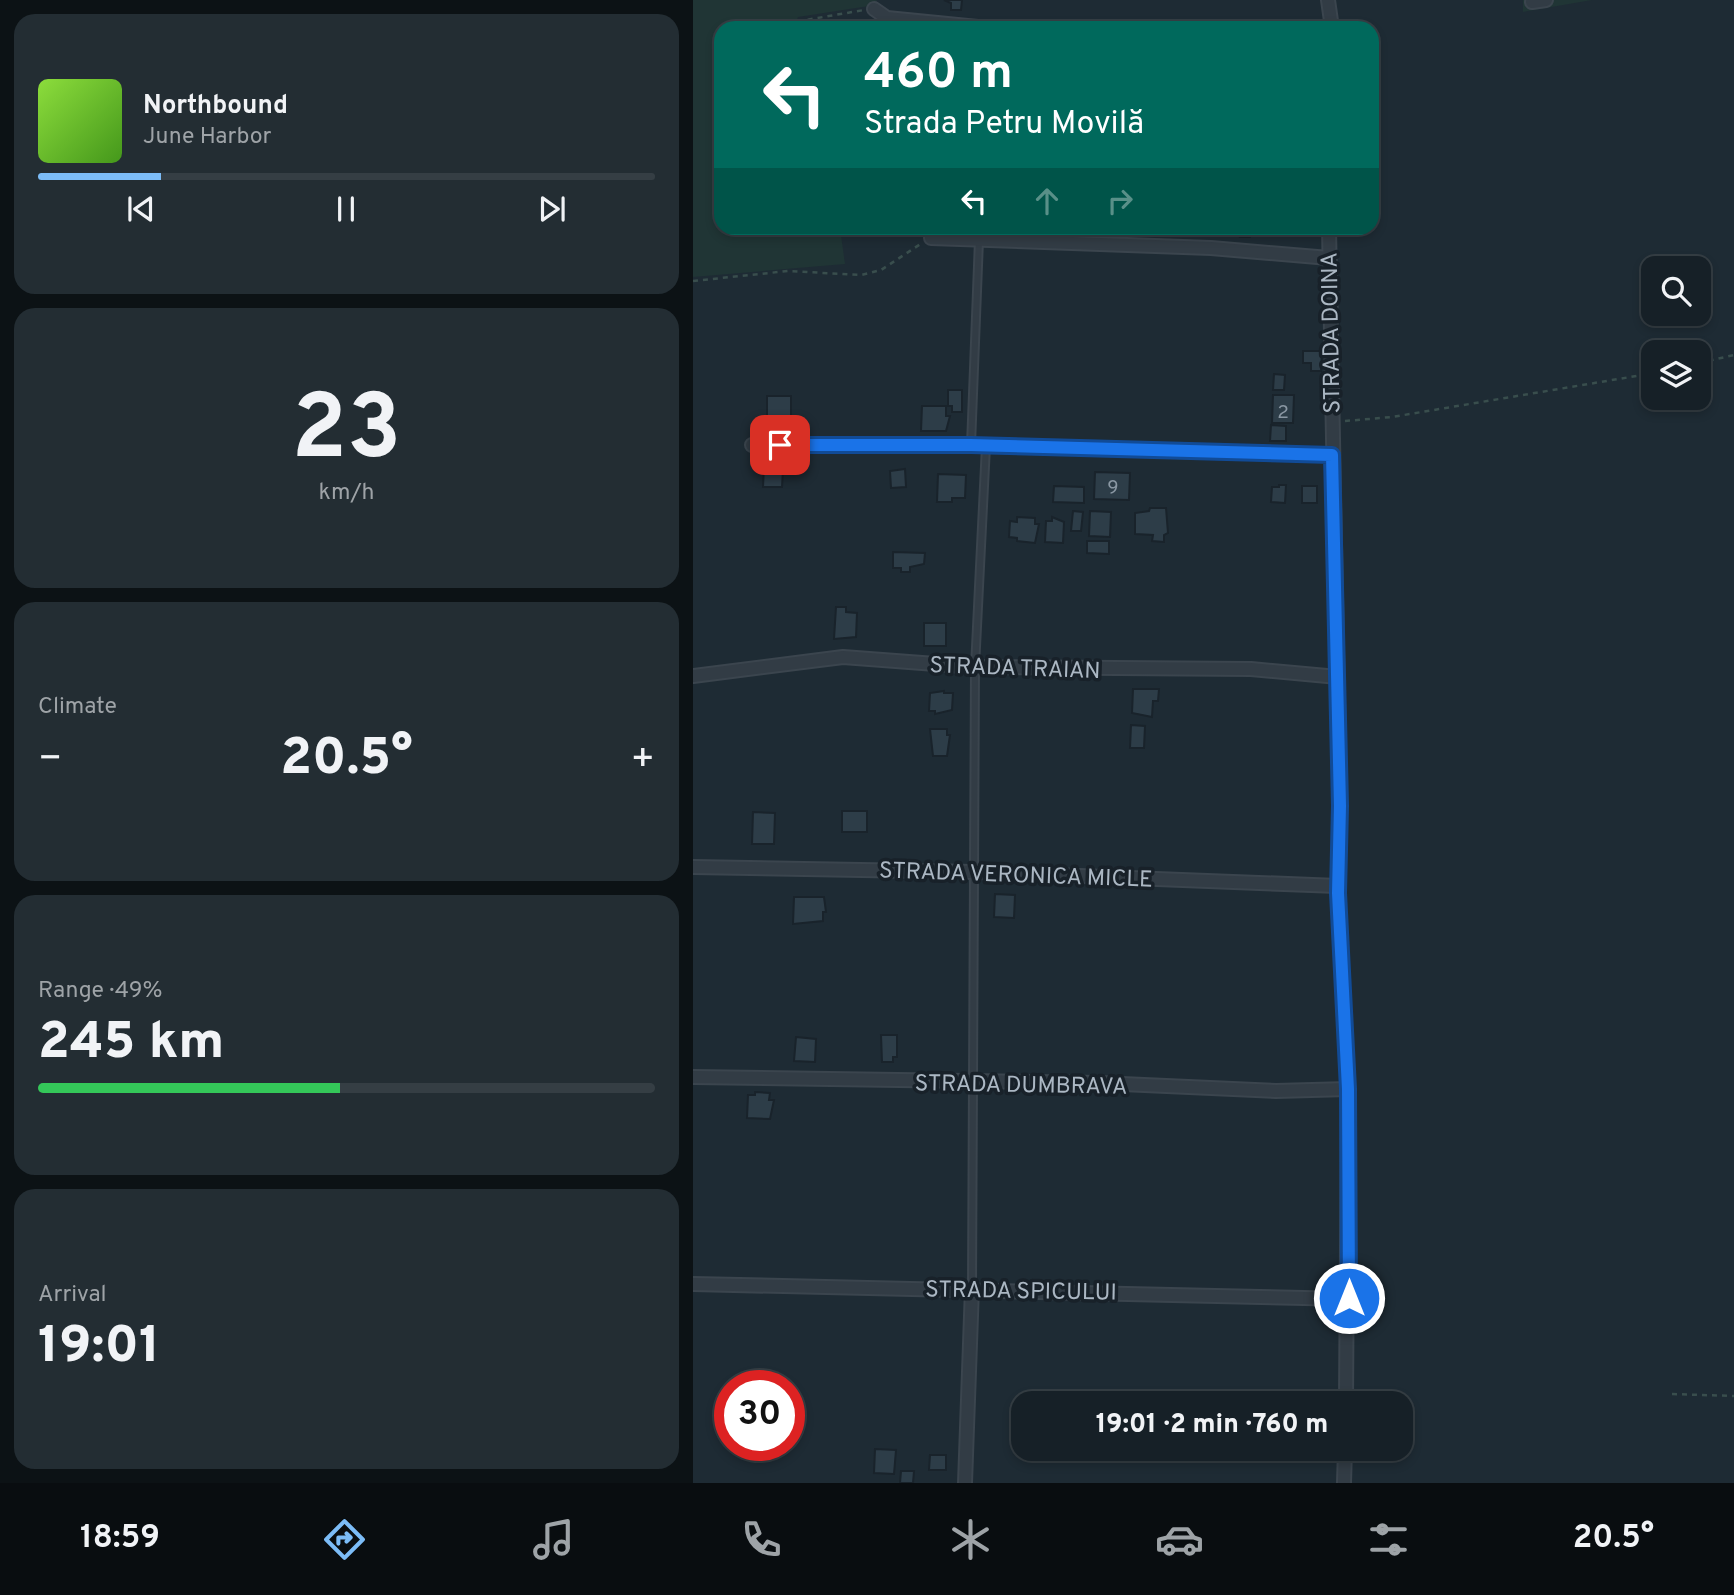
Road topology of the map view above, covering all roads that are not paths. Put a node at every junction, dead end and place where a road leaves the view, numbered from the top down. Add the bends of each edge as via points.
1 (1328, 0) edge
2 (1546, 0) edge
3 (1532, 2) dead end
4 (874, 9) road end
5 (917, 21) edge
6 (1331, 21) edge
7 (1329, 235) edge
8 (931, 238) road end
9 (979, 238) junction
10 (1329, 258) junction
11 (752, 445) dead end
12 (971, 445) junction
13 (986, 446) junction
14 (1332, 455) junction
15 (975, 667) junction
16 (693, 676) edge
17 (1338, 677) junction
18 (693, 867) edge
19 (975, 872) junction
20 (1338, 886) junction
21 (693, 1077) edge
22 (974, 1084) junction
23 (1348, 1089) junction
24 (693, 1284) edge
25 (972, 1288) junction
26 (1349, 1298) junction
27 (1346, 1391) edge
28 (1345, 1461) edge
29 (965, 1483) edge
30 (1344, 1483) edge

1 - 6 street
2 - 3 street
4 - 5 street via 887,18
7 - 10 street, STRADA DOINA
8 - 9 street
9 - 10 street
9 - 12 lane
10 - 14 street, STRADA DOINA
11 - 12 street
12 - 13 street
13 - 14 street
13 - 15 lane
14 - 17 street, STRADA DOINA
15 - 16 street, STRADA TRAIAN via 843,657
15 - 17 street, STRADA TRAIAN via 1251,669
15 - 19 lane
17 - 20 street, STRADA DOINA
18 - 19 street, STRADA VERONICA MICLE
19 - 20 street, STRADA VERONICA MICLE
19 - 22 lane
20 - 23 street, STRADA DOINA
21 - 22 street, STRADA DUMBRAVA
22 - 23 street, STRADA DUMBRAVA
22 - 25 lane
23 - 26 street, STRADA DOINA
24 - 25 street, STRADA SPICULUI
25 - 26 street, STRADA SPICULUI
25 - 29 street
26 - 27 street, STRADA DOINA
28 - 30 street

